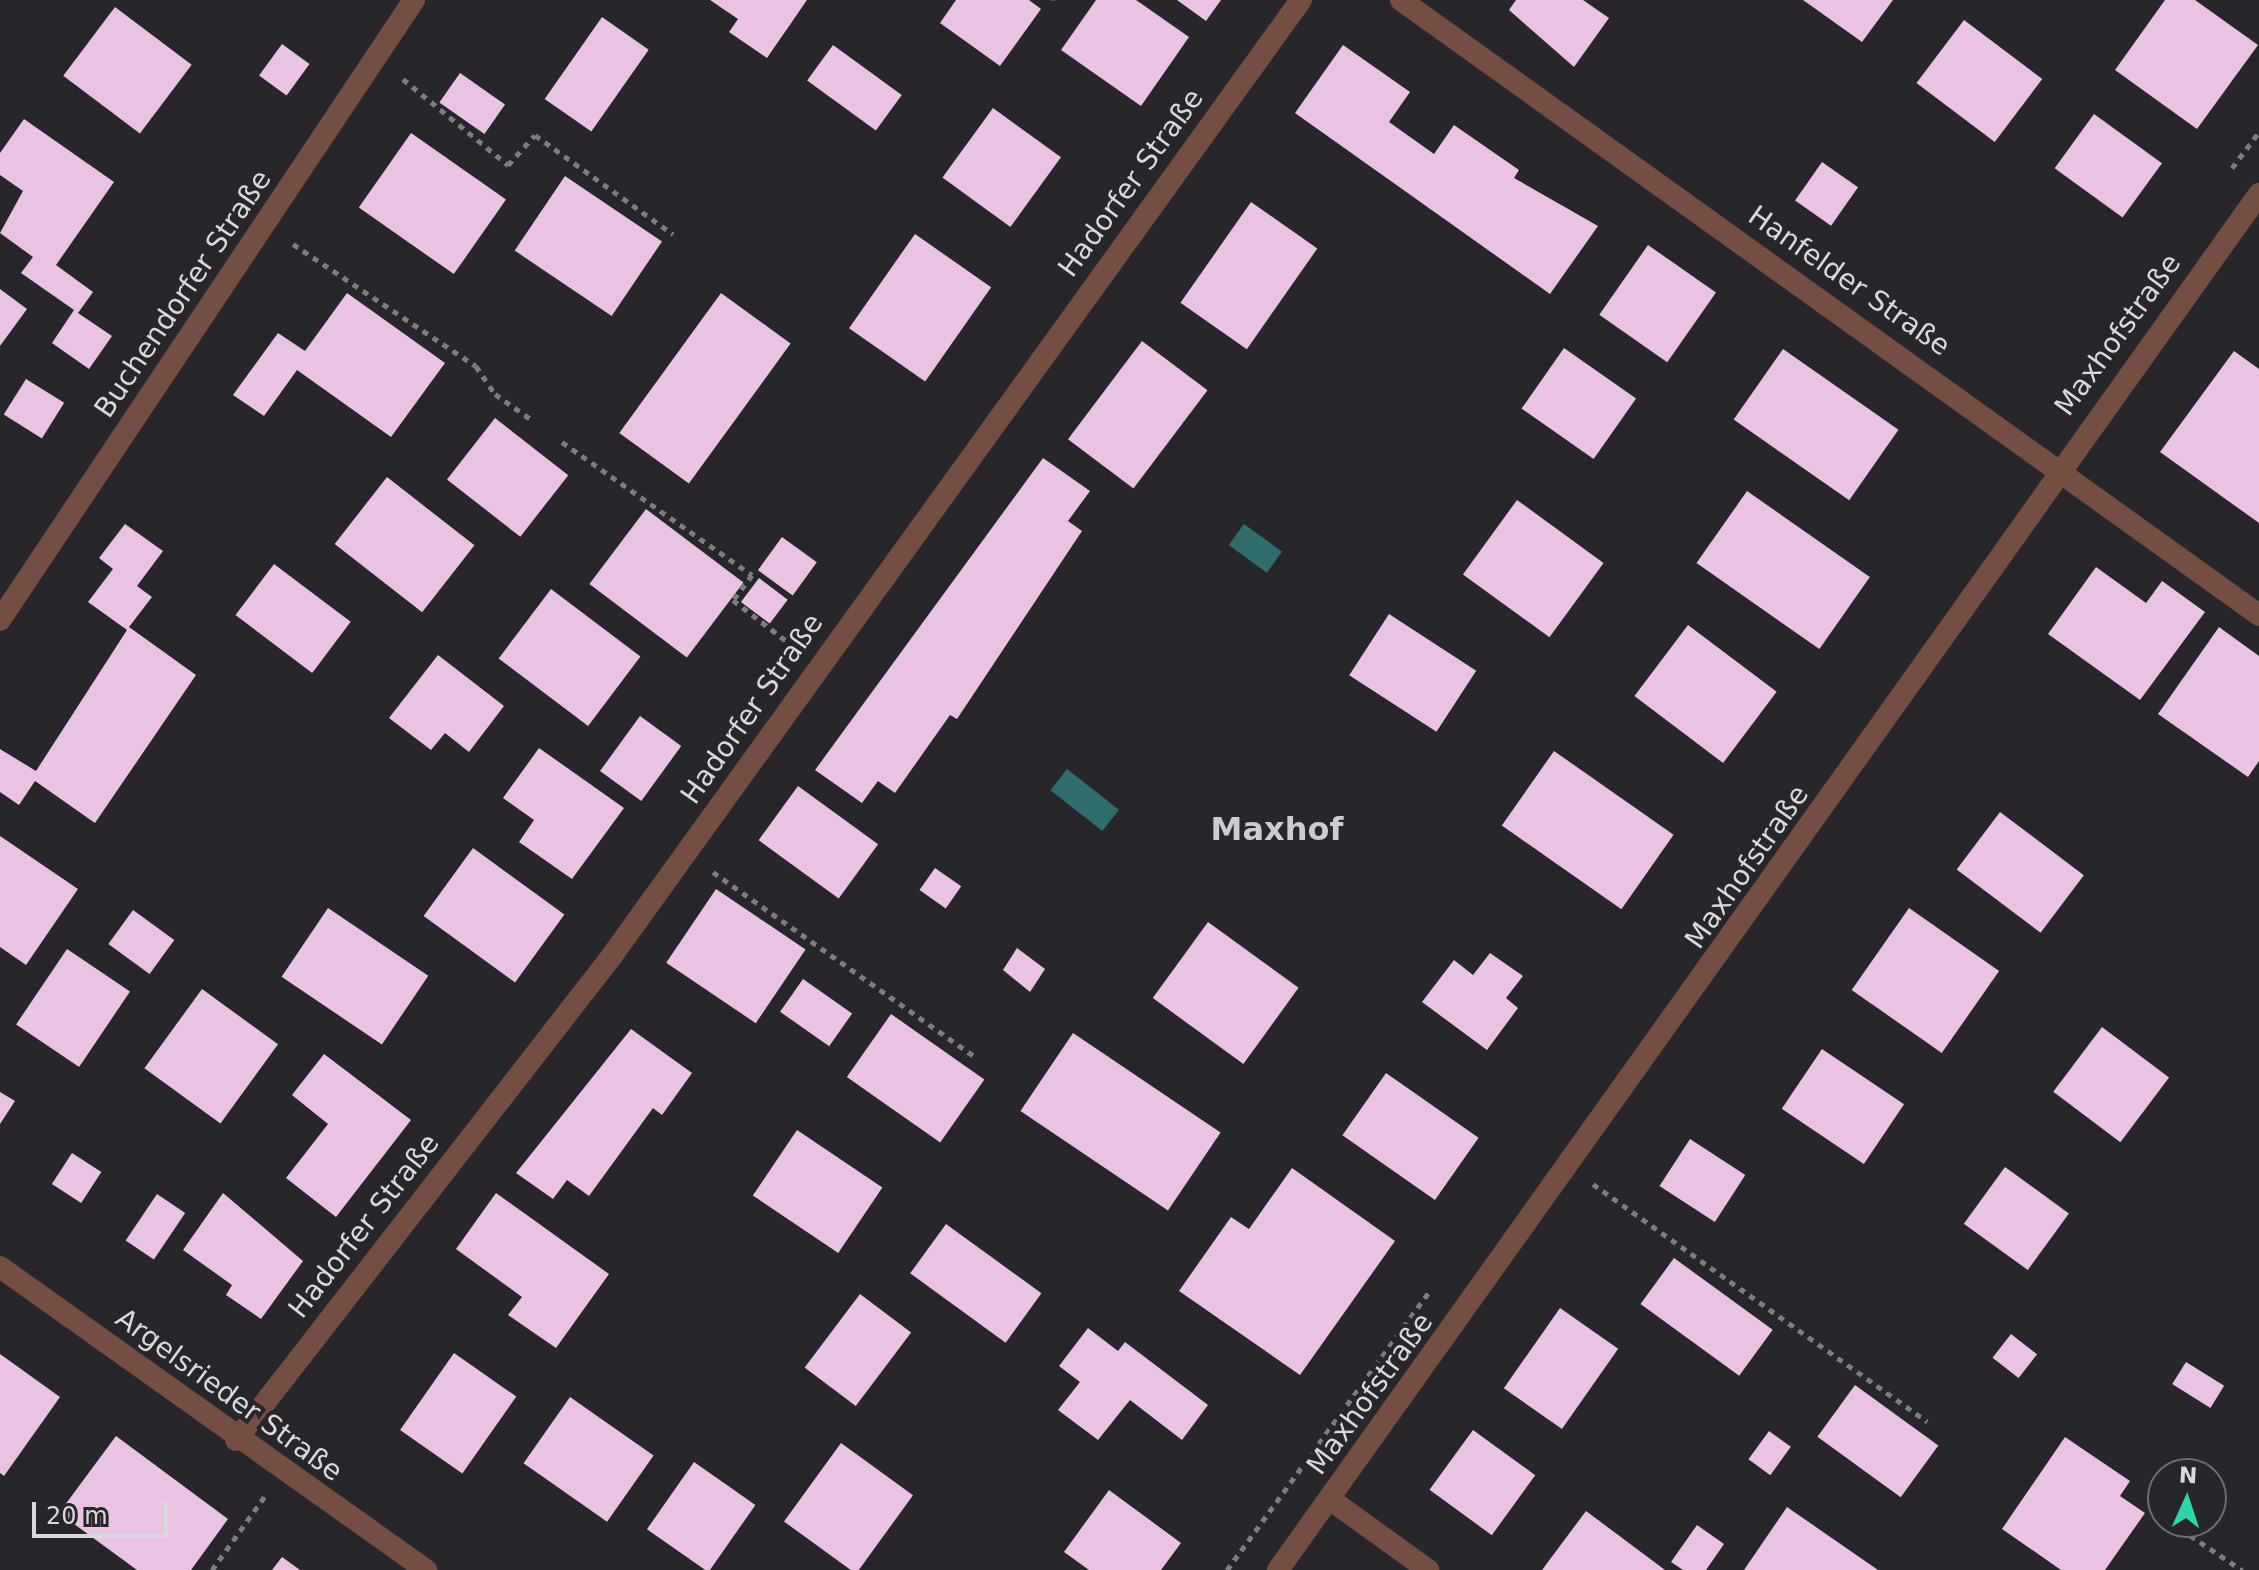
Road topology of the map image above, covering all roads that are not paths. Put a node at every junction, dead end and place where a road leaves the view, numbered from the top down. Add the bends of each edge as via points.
1 (414, 0) edge
2 (1301, 0) edge
3 (1401, 0) edge
4 (2259, 194) edge
5 (2058, 468) junction
6 (2259, 615) edge
7 (0, 620) edge
8 (0, 1267) edge
9 (236, 1440) junction
10 (1331, 1500) junction
11 (426, 1570) edge
12 (1278, 1570) edge
13 (1428, 1570) edge

1 - 7 street, Buchendorfer Straße
2 - 9 street, Hadorfer Straße via 686,853
3 - 5 street, Hanfelder Straße
4 - 5 street, Maxhofstraße
5 - 6 street, Hanfelder Straße
5 - 10 street, Maxhofstraße
8 - 9 street, Argelsrieder Straße
9 - 11 street, Argelsrieder Straße
10 - 12 street, Maxhofstraße
10 - 13 street

